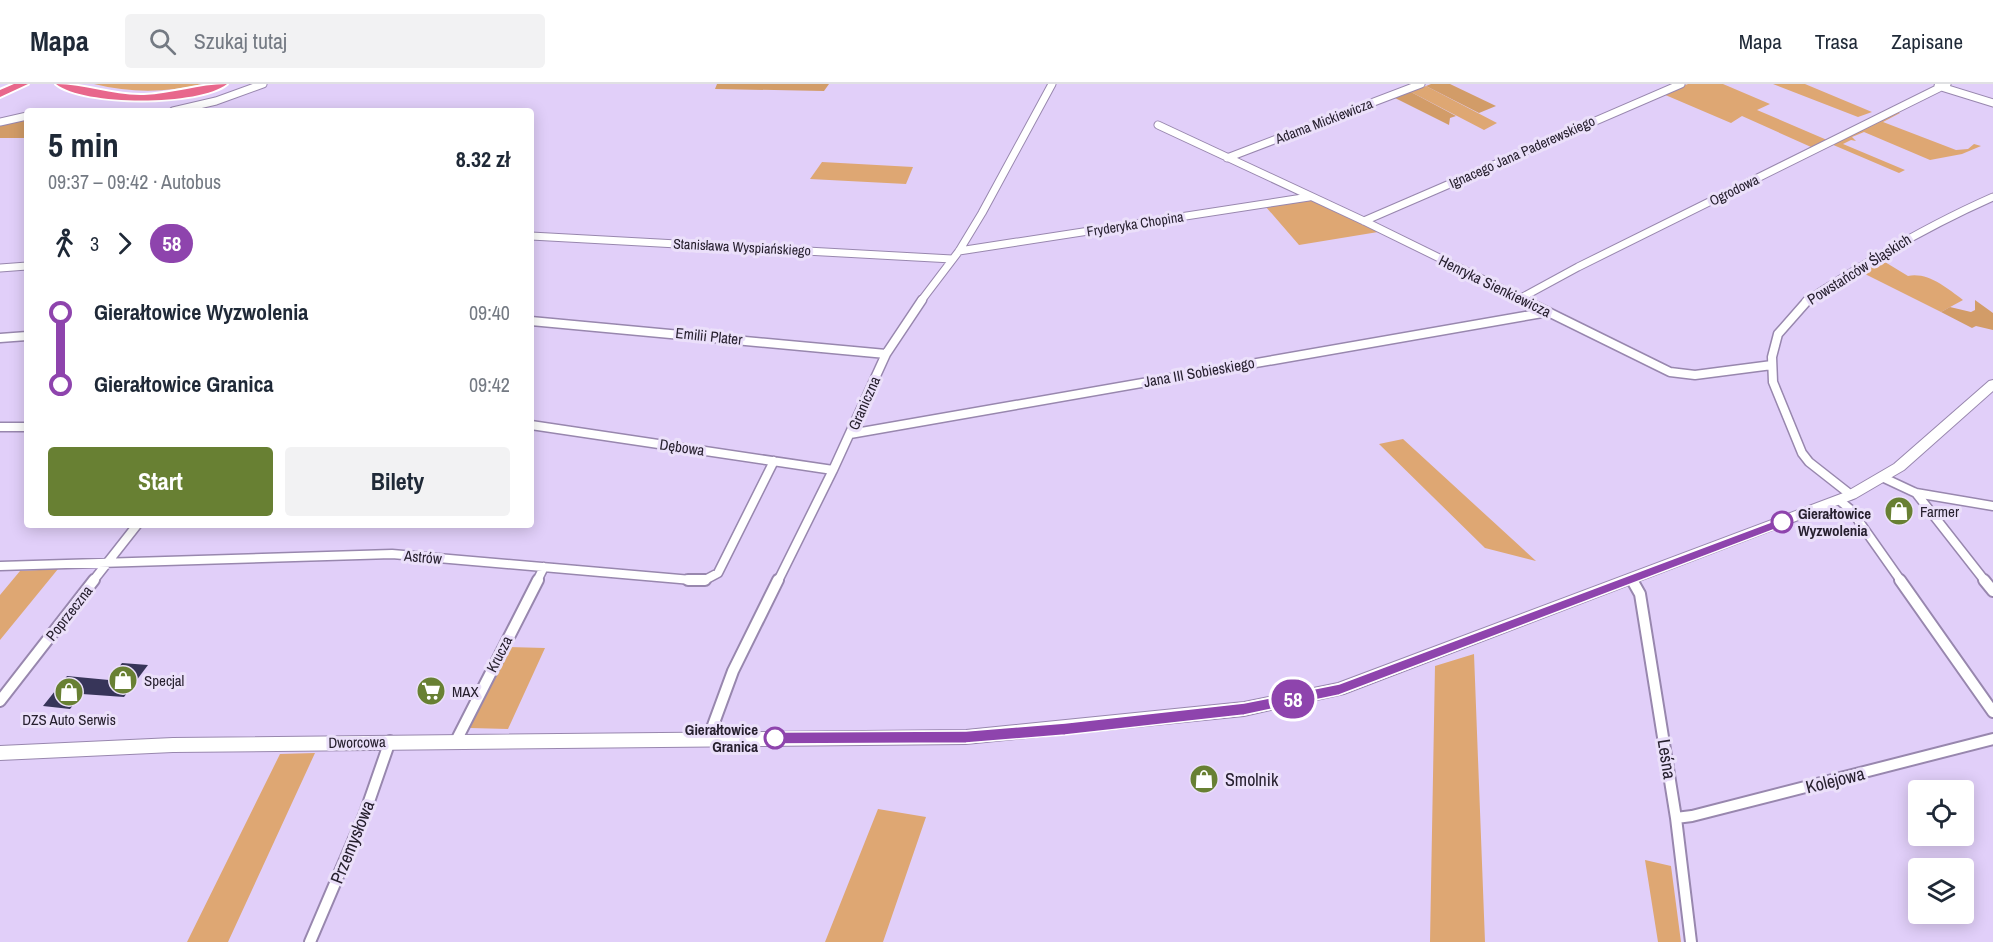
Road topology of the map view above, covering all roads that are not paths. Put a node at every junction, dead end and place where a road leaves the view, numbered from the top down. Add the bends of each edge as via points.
1 (23, 84) edge
2 (61, 84) edge
3 (85, 84) edge
4 (208, 84) edge
5 (222, 84) edge
6 (263, 84) edge
7 (1052, 84) edge
8 (1421, 84) edge
9 (1682, 84) edge
10 (1947, 84) edge
11 (1936, 85) edge
12 (0, 94) edge
13 (1993, 104) edge
14 (186, 108) edge
15 (24, 117) edge
16 (0, 122) edge
17 (1158, 125) dead end
18 (1227, 158) junction
19 (1310, 197) junction
20 (1993, 197) edge
21 (1364, 221) junction
22 (534, 236) edge
23 (959, 251) junction
24 (952, 259) junction
25 (24, 266) edge
26 (0, 268) edge
27 (1521, 298) junction
28 (1548, 312) junction
29 (534, 321) edge
30 (24, 336) edge
31 (0, 338) edge
32 (886, 354) junction
33 (1772, 365) junction
34 (1993, 384) edge
35 (534, 425) edge
36 (0, 427) edge
37 (24, 427) edge
38 (850, 434) junction
39 (774, 461) junction
40 (833, 470) junction
41 (1884, 478) junction
42 (1916, 493) junction
43 (1845, 497) junction
44 (1993, 506) edge
45 (135, 528) edge
46 (108, 562) junction
47 (0, 566) edge
48 (543, 567) junction
49 (1632, 580) junction
50 (1993, 591) edge
51 (0, 702) edge
52 (1993, 712) edge
53 (711, 739) junction
54 (1993, 739) edge
55 (390, 741) junction
56 (456, 741) junction
57 (0, 753) edge
58 (1676, 818) junction
59 (310, 942) edge
60 (1691, 942) edge

1 - 12 highway
2 - 5 highway via 134,99
3 - 4 highway via 140,94
6 - 14 street
7 - 23 street, Graniczna
8 - 18 street, Adama Mickiewicza
9 - 21 street, Ignacego Jana Paderewskiego
10 - 11 street, Ogrodowa
11 - 13 street
11 - 27 street, Ogrodowa
15 - 16 street
17 - 18 street, Henryka Sienkiewicza
18 - 19 street, Henryka Sienkiewicza
19 - 21 street, Henryka Sienkiewicza
19 - 23 street, Fryderyka Chopina
20 - 33 street, Powstańców Śląskich via 1872,258 1805,302 1778,334
21 - 27 street, Henryka Sienkiewicza
22 - 24 street, Stanisława Wyspiańskiego
23 - 24 street, Graniczna
24 - 32 street, Graniczna
25 - 26 street
27 - 28 street, Henryka Sienkiewicza
28 - 33 street, Henryka Sienkiewicza via 1679,375
28 - 38 street, Jana III Sobieskiego
29 - 32 street, Emilii Plater
30 - 31 street
32 - 38 street, Graniczna
33 - 43 street, Powstańców Śląskich via 1777,396 1802,453
34 - 41 main road, Dworcowa
35 - 39 street, Dębowa
36 - 37 street
38 - 40 street, Graniczna
39 - 40 street, Dębowa
39 - 48 street, Astrów via 718,573 708,580
40 - 53 street, Graniczna via 733,671
41 - 42 street
41 - 43 main road, Dworcowa
42 - 44 street
42 - 50 street
43 - 49 main road, Dworcowa
43 - 52 street
45 - 46 street, Poprzeczna
46 - 47 street, Astrów
46 - 48 street, Astrów via 392,554
46 - 51 street, Poprzeczna
48 - 56 street, Krucza
49 - 53 main road, Dworcowa via 1339,689 1244,709 966,737
49 - 58 street, Leśna via 1640,594
53 - 56 main road, Dworcowa
54 - 58 street, Kolejowa
55 - 56 main road, Dworcowa
55 - 57 main road, Dworcowa
55 - 59 street, Przemysłowa via 365,813
58 - 60 street, Leśna

